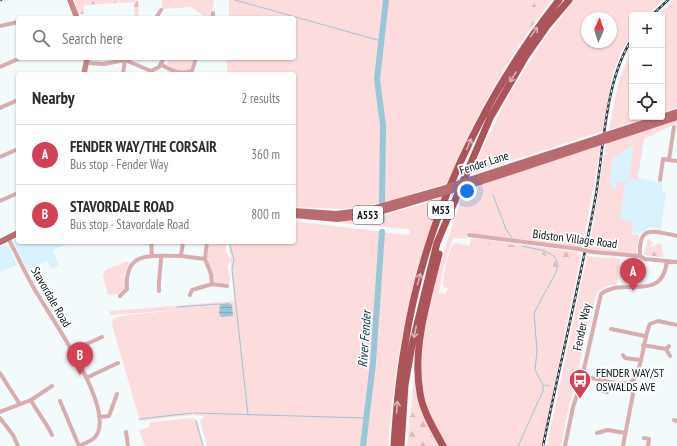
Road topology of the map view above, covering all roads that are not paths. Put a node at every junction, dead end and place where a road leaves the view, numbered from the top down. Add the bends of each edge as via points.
1 (70, 0) edge
2 (558, 0) edge
3 (569, 0) edge
4 (153, 11) dead end
5 (158, 14) edge
6 (76, 16) edge
7 (16, 22) edge
8 (0, 26) edge
9 (16, 60) edge
10 (87, 60) edge
11 (125, 60) junction
12 (163, 60) edge
13 (196, 60) edge
14 (162, 65) junction
15 (0, 67) edge
16 (84, 72) edge
17 (123, 72) edge
18 (177, 72) edge
19 (194, 72) edge
20 (16, 101) edge
21 (0, 108) edge
22 (677, 112) edge
23 (677, 117) edge
24 (674, 128) dead end
25 (609, 137) junction
26 (16, 150) edge
27 (0, 157) edge
28 (668, 160) junction
29 (677, 161) edge
30 (660, 180) dead end
31 (439, 192) junction
32 (16, 194) edge
33 (0, 201) edge
34 (296, 210) edge
35 (448, 213) junction
36 (296, 216) edge
37 (16, 234) edge
38 (470, 235) dead end
39 (677, 236) edge
40 (8, 238) junction
41 (0, 242) edge
42 (151, 244) edge
43 (183, 244) edge
44 (207, 244) edge
45 (152, 256) junction
46 (162, 256) junction
47 (181, 256) junction
48 (640, 256) junction
49 (205, 259) junction
50 (668, 261) junction
51 (677, 262) edge
52 (212, 284) junction
53 (187, 286) dead end
54 (227, 286) dead end
55 (127, 289) junction
56 (192, 290) junction
57 (159, 291) dead end
58 (132, 292) dead end
59 (190, 295) dead end
60 (120, 296) dead end
61 (677, 325) edge
62 (611, 329) dead end
63 (645, 336) junction
64 (102, 337) dead end
65 (643, 345) junction
66 (71, 351) junction
67 (623, 355) dead end
68 (670, 356) dead end
69 (640, 360) junction
70 (117, 370) dead end
71 (0, 373) edge
72 (582, 376) junction
73 (86, 378) junction
74 (604, 380) junction
75 (631, 383) junction
76 (52, 386) dead end
77 (607, 392) dead end
78 (117, 394) dead end
79 (110, 398) dead end
80 (116, 399) junction
81 (31, 400) junction
82 (60, 401) dead end
83 (19, 403) junction
84 (0, 412) edge
85 (99, 417) junction
86 (0, 418) edge
87 (126, 432) dead end
88 (597, 433) dead end
89 (626, 433) junction
90 (52, 435) dead end
91 (644, 438) dead end
92 (19, 445) edge
93 (79, 446) edge
94 (128, 446) edge
95 (394, 446) edge
96 (400, 446) edge
97 (443, 446) edge
98 (565, 446) edge
99 (623, 446) edge
100 (648, 446) edge

1 - 6 street
95 -> 2 highway, M53 via 405,342 435,225 484,111 520,52
3 -> 35 highway, M53 via 547,26 507,86 477,145
4 - 5 street
7 - 8 street
9 - 15 street
10 - 11 street via 104,64
10 - 16 street
11 - 14 street via 150,71
11 - 17 street
12 - 14 street
13 - 19 street
14 - 18 street
20 - 21 street
22 - 25 main road, Fender Lane / A553
23 - 25 main road, Fender Lane / A553
24 - 28 street
25 - 31 main road, Fender Lane / A553, bridge
26 - 27 street
28 - 29 street
28 - 30 street via 663,159
31 - 34 main road, Fender Lane / A553 via 369,210 336,214
31 - 36 main road, Fender Lane / A553 via 370,215 337,219
32 - 33 street
35 -> 96 highway, M53 via 423,293 412,345 405,385
35 - 97 highway, M53 via 428,296 418,367 420,393 430,422
37 - 40 main road
38 - 48 street, Bidston Village Road, bridge
39 - 48 street via 646,232 642,236
40 - 41 main road
40 - 66 street, Stavordale Road via 34,289
42 - 45 street
43 - 47 street
44 - 49 street
45 - 46 street
45 - 55 street via 140,258 131,265 127,274
46 - 47 street
46 - 57 street via 158,278
47 - 49 street
48 - 50 street, Bidston Village Road via 645,259
49 - 52 street via 212,274
50 - 51 street, Bidston Village Road
50 - 72 street, Fender Way via 663,277 653,286 607,289 600,294
52 - 54 street
52 - 56 street
53 - 56 street
55 - 58 street
55 - 60 street
56 - 59 street
61 - 63 street via 654,322 650,324
62 - 63 street
63 - 65 street
64 - 66 street
65 - 68 street via 668,348
65 - 69 street
66 - 73 street, Stavordale Road
67 - 69 street via 625,358
69 - 75 street via 637,377
70 - 73 street via 116,364
71 - 83 street
72 - 74 street
72 - 98 street, Fender Way
73 - 85 street, Stavordale Road
74 - 75 street
74 - 77 street via 603,390
75 - 89 street via 633,394
76 - 81 street
78 - 80 street
79 - 80 street
80 - 85 street via 109,416
81 - 83 street
81 - 90 street
82 - 93 street
83 - 84 street
85 - 93 street, Stavordale Road via 97,434 91,441
86 - 92 street
87 - 94 street
88 - 89 street via 608,430
89 - 99 street
91 - 100 street via 649,439

